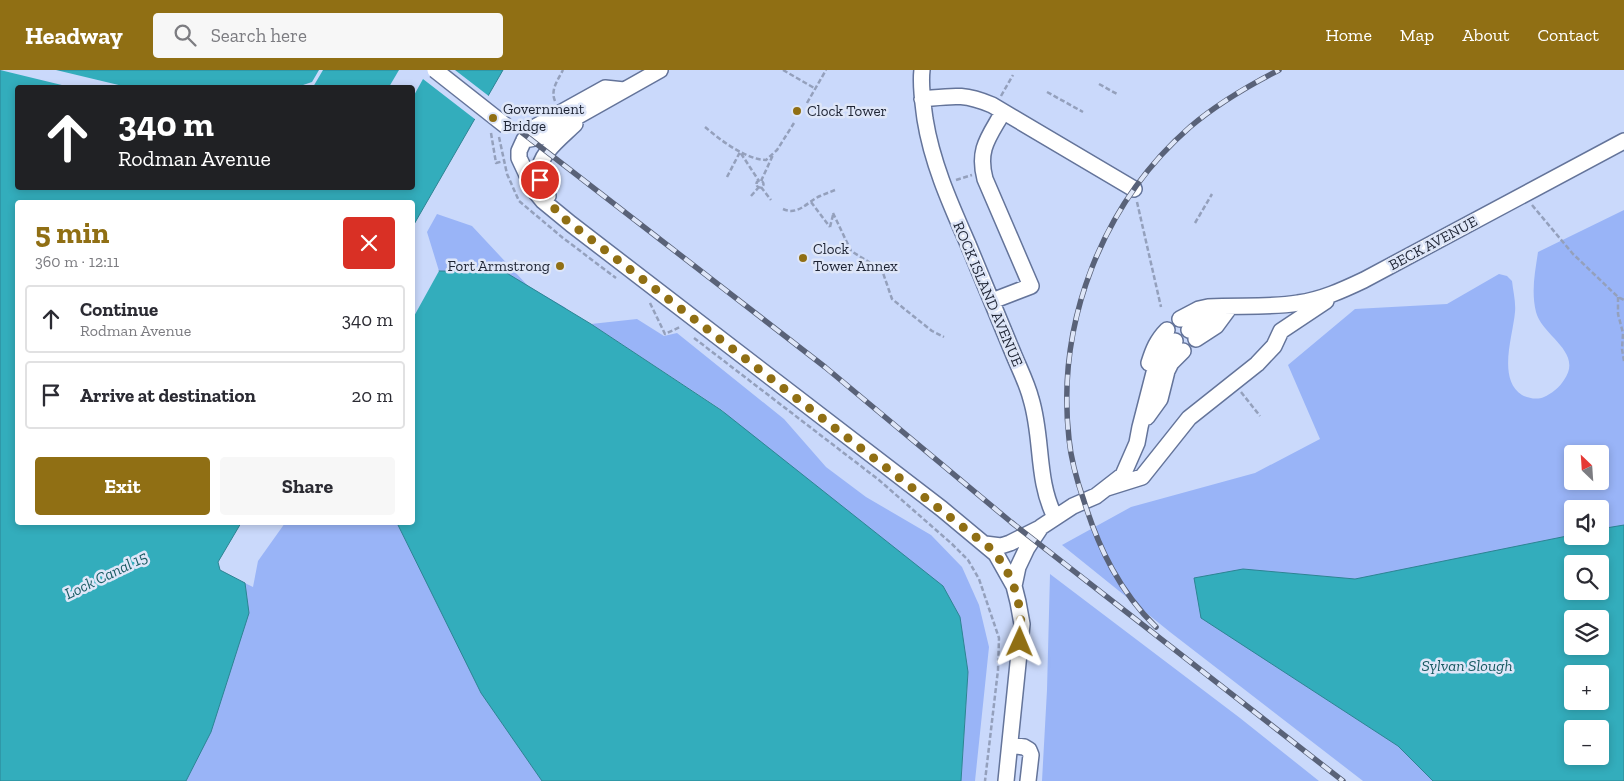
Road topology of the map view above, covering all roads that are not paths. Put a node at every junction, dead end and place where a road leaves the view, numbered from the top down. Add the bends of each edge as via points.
1 (434, 70) edge
2 (660, 70) edge
3 (922, 70) edge
4 (624, 90) junction
5 (922, 99) junction
6 (1003, 112) junction
7 (584, 114) junction
8 (524, 140) junction
9 (1624, 141) edge
10 (1134, 189) road end
11 (557, 213) junction
12 (1344, 289) junction
13 (992, 301) junction
14 (1230, 307) junction
15 (1140, 427) junction
16 (1107, 488) junction
17 (1055, 517) junction
18 (1042, 527) junction
19 (985, 544) junction
20 (1014, 586) junction
21 (1010, 746) junction
22 (1006, 781) edge
23 (1028, 781) edge

1 - 8 street, bridge
2 - 4 street
3 - 5 street, ROCK ISLAND AVENUE
4 - 7 street
4 - 8 street via 605,88 533,128
5 - 6 street via 958,95 975,98
5 - 13 street, ROCK ISLAND AVENUE via 937,170
6 - 10 street
6 - 13 street via 984,147 981,164 1031,286
7 - 8 street via 541,137
7 - 11 street via 549,151 540,166 540,180
8 - 11 street via 519,151 521,163 538,197
9 - 12 street, BECK AVENUE
11 - 19 street
12 - 14 street, BECK AVENUE via 1297,304
12 - 16 street via 1281,332 1274,346 1257,364 1189,418 1142,477
13 - 17 street, ROCK ISLAND AVENUE via 1031,397 1043,480
14 - 14 street, BECK AVENUE via 1199,309 1188,329 1216,326
15 - 15 street via 1136,412 1153,350 1159,338 1175,340 1160,399
15 - 16 street via 1137,443 1123,475
16 - 17 street
17 - 18 street
18 - 19 street via 1001,546
18 - 20 street via 1027,548
19 - 20 street via 996,554
20 - 21 street via 1022,624
21 - 22 street
21 - 23 street via 1029,750

